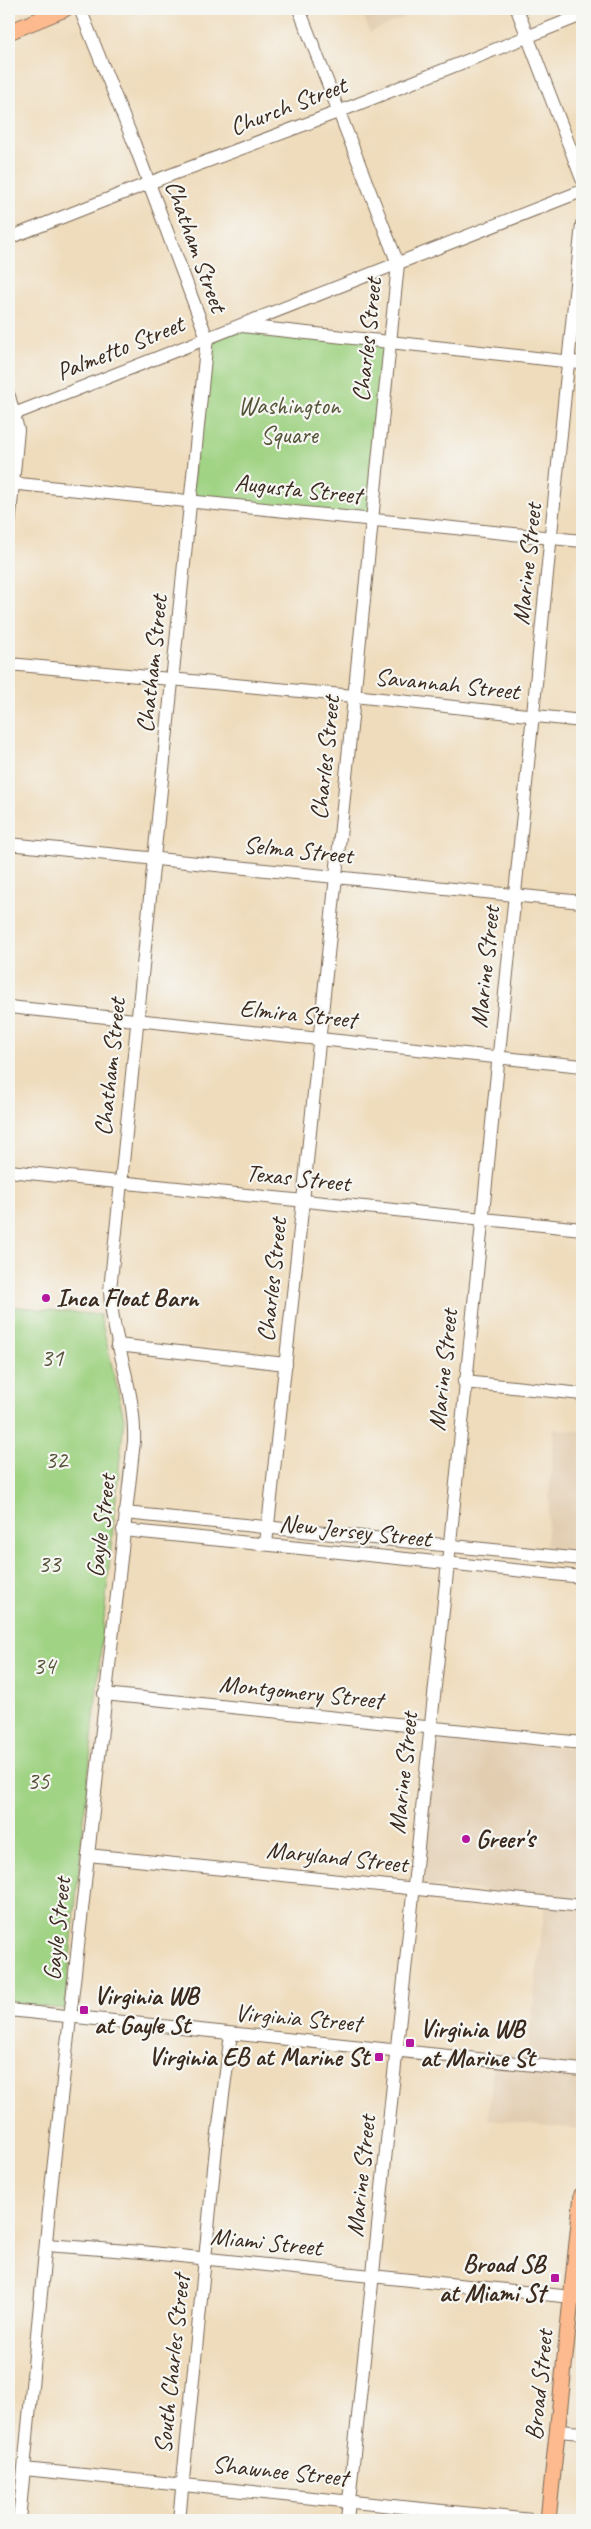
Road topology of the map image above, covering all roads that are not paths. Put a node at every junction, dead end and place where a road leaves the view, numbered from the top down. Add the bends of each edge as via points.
1 (65, 9) edge
2 (80, 9) edge
3 (299, 9) edge
4 (517, 9) edge
5 (582, 15) edge
6 (9, 32) edge
7 (527, 36) junction
8 (338, 112) junction
9 (582, 179) edge
10 (149, 182) junction
11 (582, 191) edge
12 (582, 224) edge
13 (9, 238) edge
14 (398, 264) junction
15 (239, 325) junction
16 (206, 338) junction
17 (390, 342) junction
18 (576, 362) edge
19 (9, 396) edge
20 (12, 415) edge
21 (11, 484) edge
22 (191, 501) junction
23 (371, 520) junction
24 (9, 526) edge
25 (552, 538) junction
26 (582, 542) edge
27 (9, 664) edge
28 (173, 678) junction
29 (354, 696) junction
30 (534, 716) junction
31 (582, 721) edge
32 (9, 844) edge
33 (155, 858) junction
34 (336, 876) junction
35 (515, 895) junction
36 (582, 902) edge
37 (9, 1007) edge
38 (138, 1021) junction
39 (320, 1039) junction
40 (498, 1057) junction
41 (582, 1066) edge
42 (9, 1171) edge
43 (121, 1183) junction
44 (303, 1201) junction
45 (481, 1218) junction
46 (582, 1229) edge
47 (117, 1345) junction
48 (286, 1364) junction
49 (464, 1382) junction
50 (582, 1394) edge
51 (125, 1514) junction
52 (268, 1528) junction
53 (123, 1530) junction
54 (266, 1544) junction
55 (449, 1545) junction
56 (582, 1559) edge
57 (448, 1563) junction
58 (582, 1577) edge
59 (104, 1694) junction
60 (431, 1728) junction
61 (582, 1743) edge
62 (88, 1855) junction
63 (413, 1888) junction
64 (582, 1906) edge
65 (9, 2010) edge
66 (70, 2017) junction
67 (230, 2034) junction
68 (396, 2049) junction
69 (582, 2070) edge
70 (582, 2194) edge
71 (46, 2246) junction
72 (579, 2252) edge
73 (205, 2258) junction
74 (373, 2276) junction
75 (572, 2297) junction
76 (558, 2431) junction
77 (582, 2433) edge
78 (24, 2469) junction
79 (183, 2484) junction
80 (349, 2501) junction
81 (19, 2520) edge
82 (179, 2520) edge
83 (347, 2520) edge
84 (532, 2520) edge
85 (548, 2520) edge

1 - 6 main road
2 - 10 street, Chatham Street
3 - 8 street, Charles Street
4 - 7 street
5 - 7 street, Church Street
7 - 8 street, Church Street
7 - 9 street
8 - 10 street, Church Street
8 - 14 street, Charles Street
10 - 13 street, Church Street
10 - 16 street, Chatham Street
11 - 14 street, Palmetto Street
12 - 18 street, Marine Street
14 - 15 street, Palmetto Street
14 - 17 street, Charles Street
15 - 16 street, Palmetto Street
15 - 17 street
16 - 20 street, Palmetto Street
16 - 22 street, Chatham Street
17 - 18 street
17 - 23 street, Charles Street
18 - 25 street, Marine Street
19 - 20 street
20 - 21 street via 18,430
21 - 22 street, Augusta Street
21 - 24 street
22 - 23 street, Augusta Street
22 - 28 street, Chatham Street
23 - 25 street, Augusta Street
23 - 29 street, Charles Street
25 - 26 street, Augusta Street
25 - 30 street, Marine Street
27 - 28 street, Savannah Street
28 - 29 street, Savannah Street
28 - 33 street, Chatham Street
29 - 30 street, Savannah Street
29 - 34 street, Charles Street
30 - 31 street, Savannah Street
30 - 35 street, Marine Street
32 - 33 street, Selma Street
33 - 34 street, Selma Street
33 - 38 street, Chatham Street
34 - 35 street, Selma Street
34 - 39 street, Charles Street
35 - 36 street, Selma Street
35 - 40 street, Marine Street
37 - 38 street, Elmira Street
38 - 39 street, Elmira Street
38 - 43 street, Chatham Street
39 - 40 street, Elmira Street
39 - 44 street, Charles Street
40 - 41 street, Elmira Street
40 - 45 street, Marine Street
42 - 43 street, Texas Street
43 - 44 street, Texas Street
43 - 47 street, Chatham Street via 110,1290
44 - 45 street, Texas Street
44 - 48 street, Charles Street
45 - 46 street, Texas Street
45 - 49 street, Marine Street
47 - 48 street
47 - 51 street, Gayle Street via 135,1419
48 - 52 street, Charles Street
49 - 50 street
49 - 55 street, Marine Street
51 - 52 street, New Jersey Street
51 - 53 street, Gayle Street
52 - 54 street, Charles Street
52 - 55 street, New Jersey Street
53 - 54 street, New Jersey Street
53 - 59 street, Gayle Street
54 - 57 street, New Jersey Street
55 - 56 street, New Jersey Street
55 - 57 street, Marine Street
57 - 58 street, New Jersey Street
57 - 60 street, Marine Street
59 - 60 street, Montgomery Street
59 - 62 street, Gayle Street
60 - 61 street, Montgomery Street
60 - 63 street, Marine Street
62 - 63 street, Maryland Street
62 - 66 street, Gayle Street
63 - 64 street, Maryland Street
63 - 68 street, Marine Street
65 - 66 street, Virginia Street
66 - 67 street, Virginia Street
66 - 71 street, Gayle Street
67 - 68 street, Virginia Street
67 - 73 street, South Charles Street
68 - 69 street, Virginia Street
68 - 74 street, Marine Street
70 - 72 main road, Broad Street
71 - 73 street, Miami Street
71 - 78 street, Gayle Street
72 - 75 main road, Broad Street
73 - 74 street, Miami Street
73 - 79 street, South Charles Street
74 - 75 street, Miami Street
74 - 80 street, Marine Street
75 - 76 main road, Broad Street
76 - 77 street
76 - 85 main road, Broad Street
78 - 79 street, Shawnee Street
78 - 81 street, Gayle Street
79 - 80 street, Shawnee Street
79 - 82 street, South Charles Street
80 - 83 street, Marine Street
80 - 84 street, Shawnee Street

